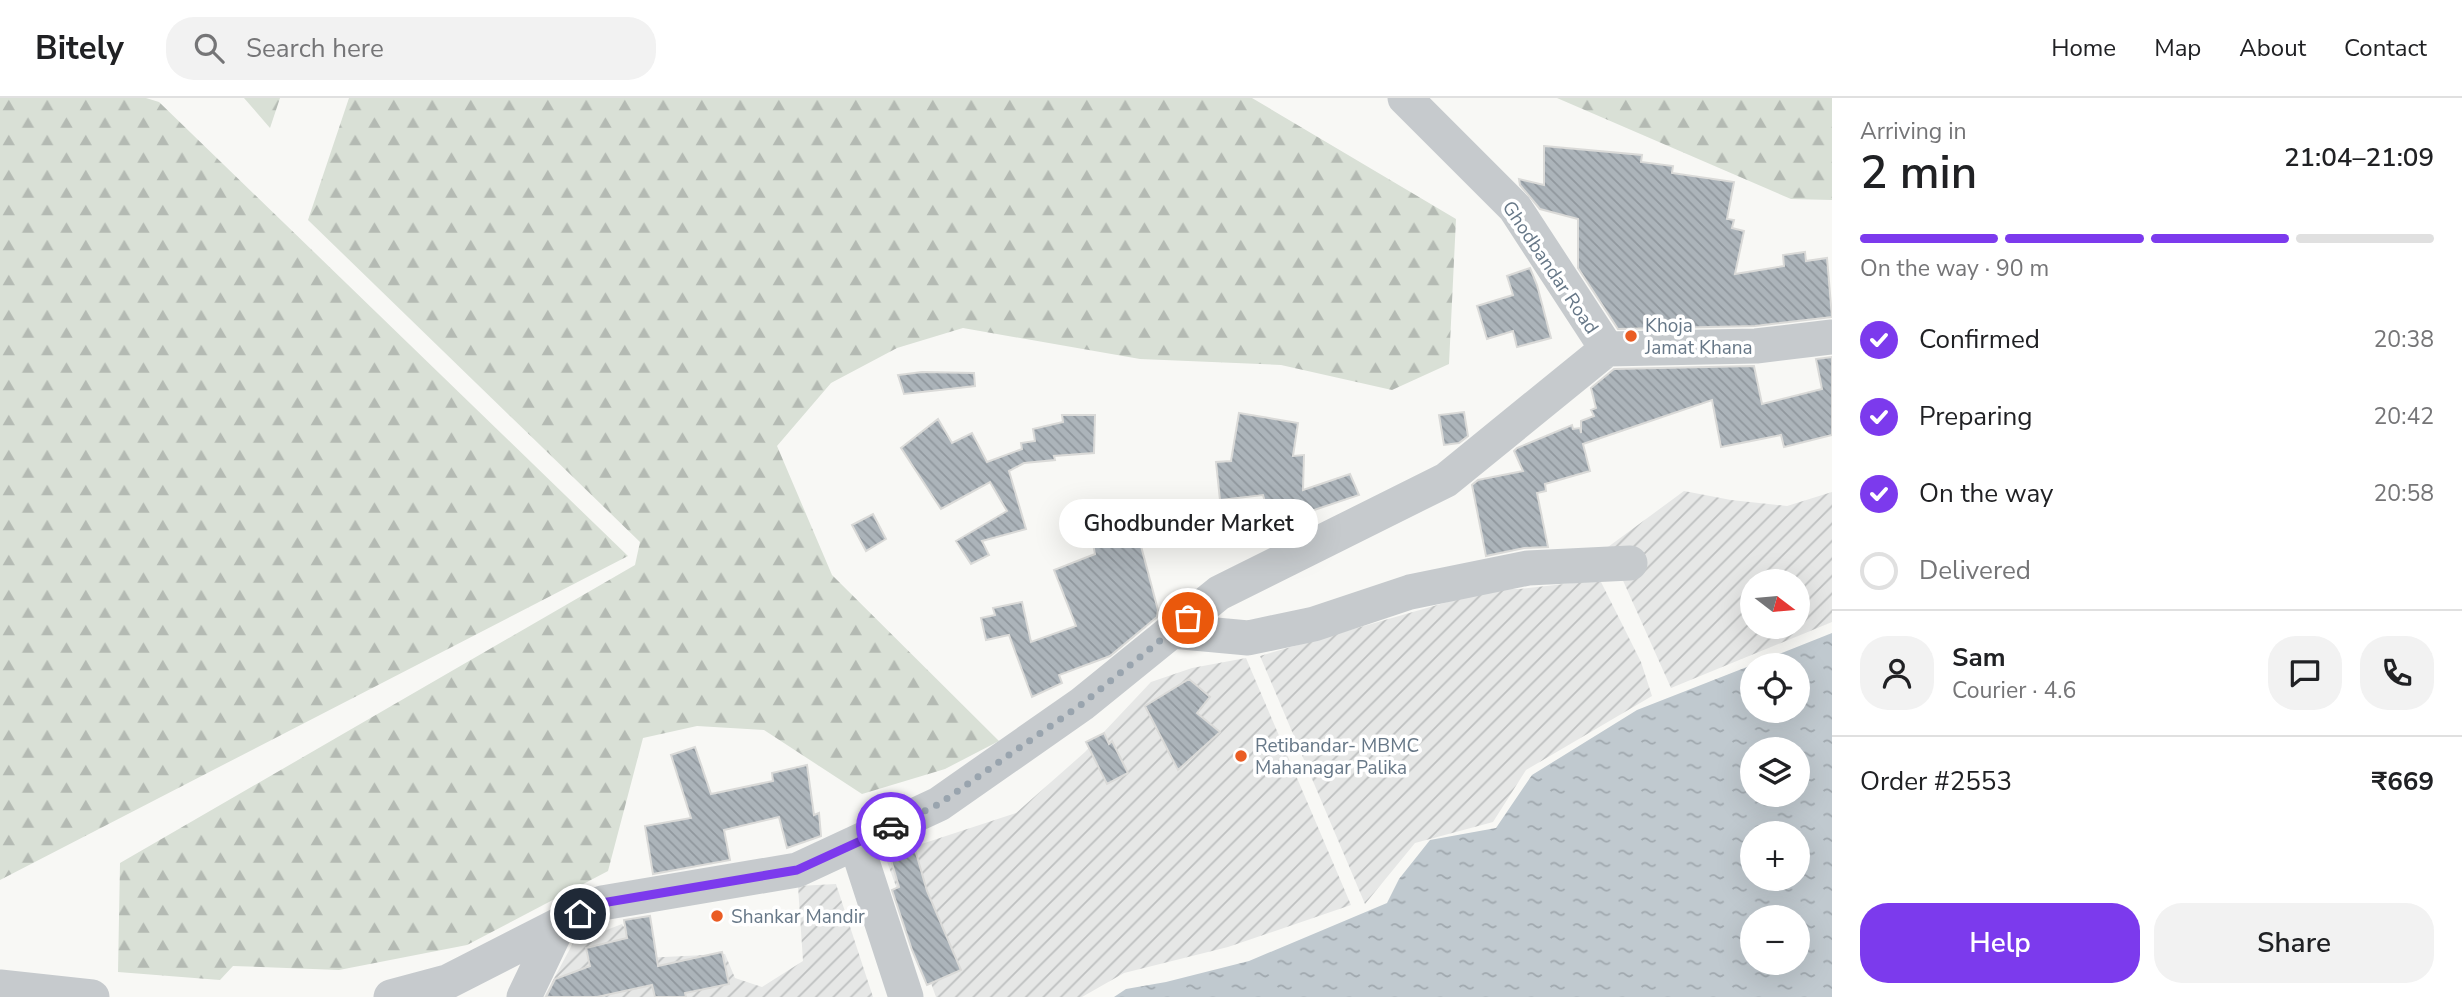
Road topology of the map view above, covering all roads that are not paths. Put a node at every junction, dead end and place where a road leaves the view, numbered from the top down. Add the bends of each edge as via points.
1 (1405, 98) edge
2 (1832, 337) edge
3 (1607, 349) junction
4 (1630, 563) dead end
5 (1172, 631) junction
6 (856, 843) junction
7 (558, 926) junction
8 (0, 987) edge
9 (92, 997) edge
10 (391, 997) edge
11 (524, 997) edge
12 (906, 997) edge

1 - 3 street, Ghodbandar Road via 1515,208
2 - 3 street via 1756,346
3 - 5 street via 1446,480 1219,593
4 - 5 street via 1528,568 1410,592 1314,624 1248,638
5 - 6 street via 1082,704 939,804
6 - 7 street via 797,870 602,903
6 - 12 street
7 - 10 street via 447,982
7 - 11 street
8 - 9 street

